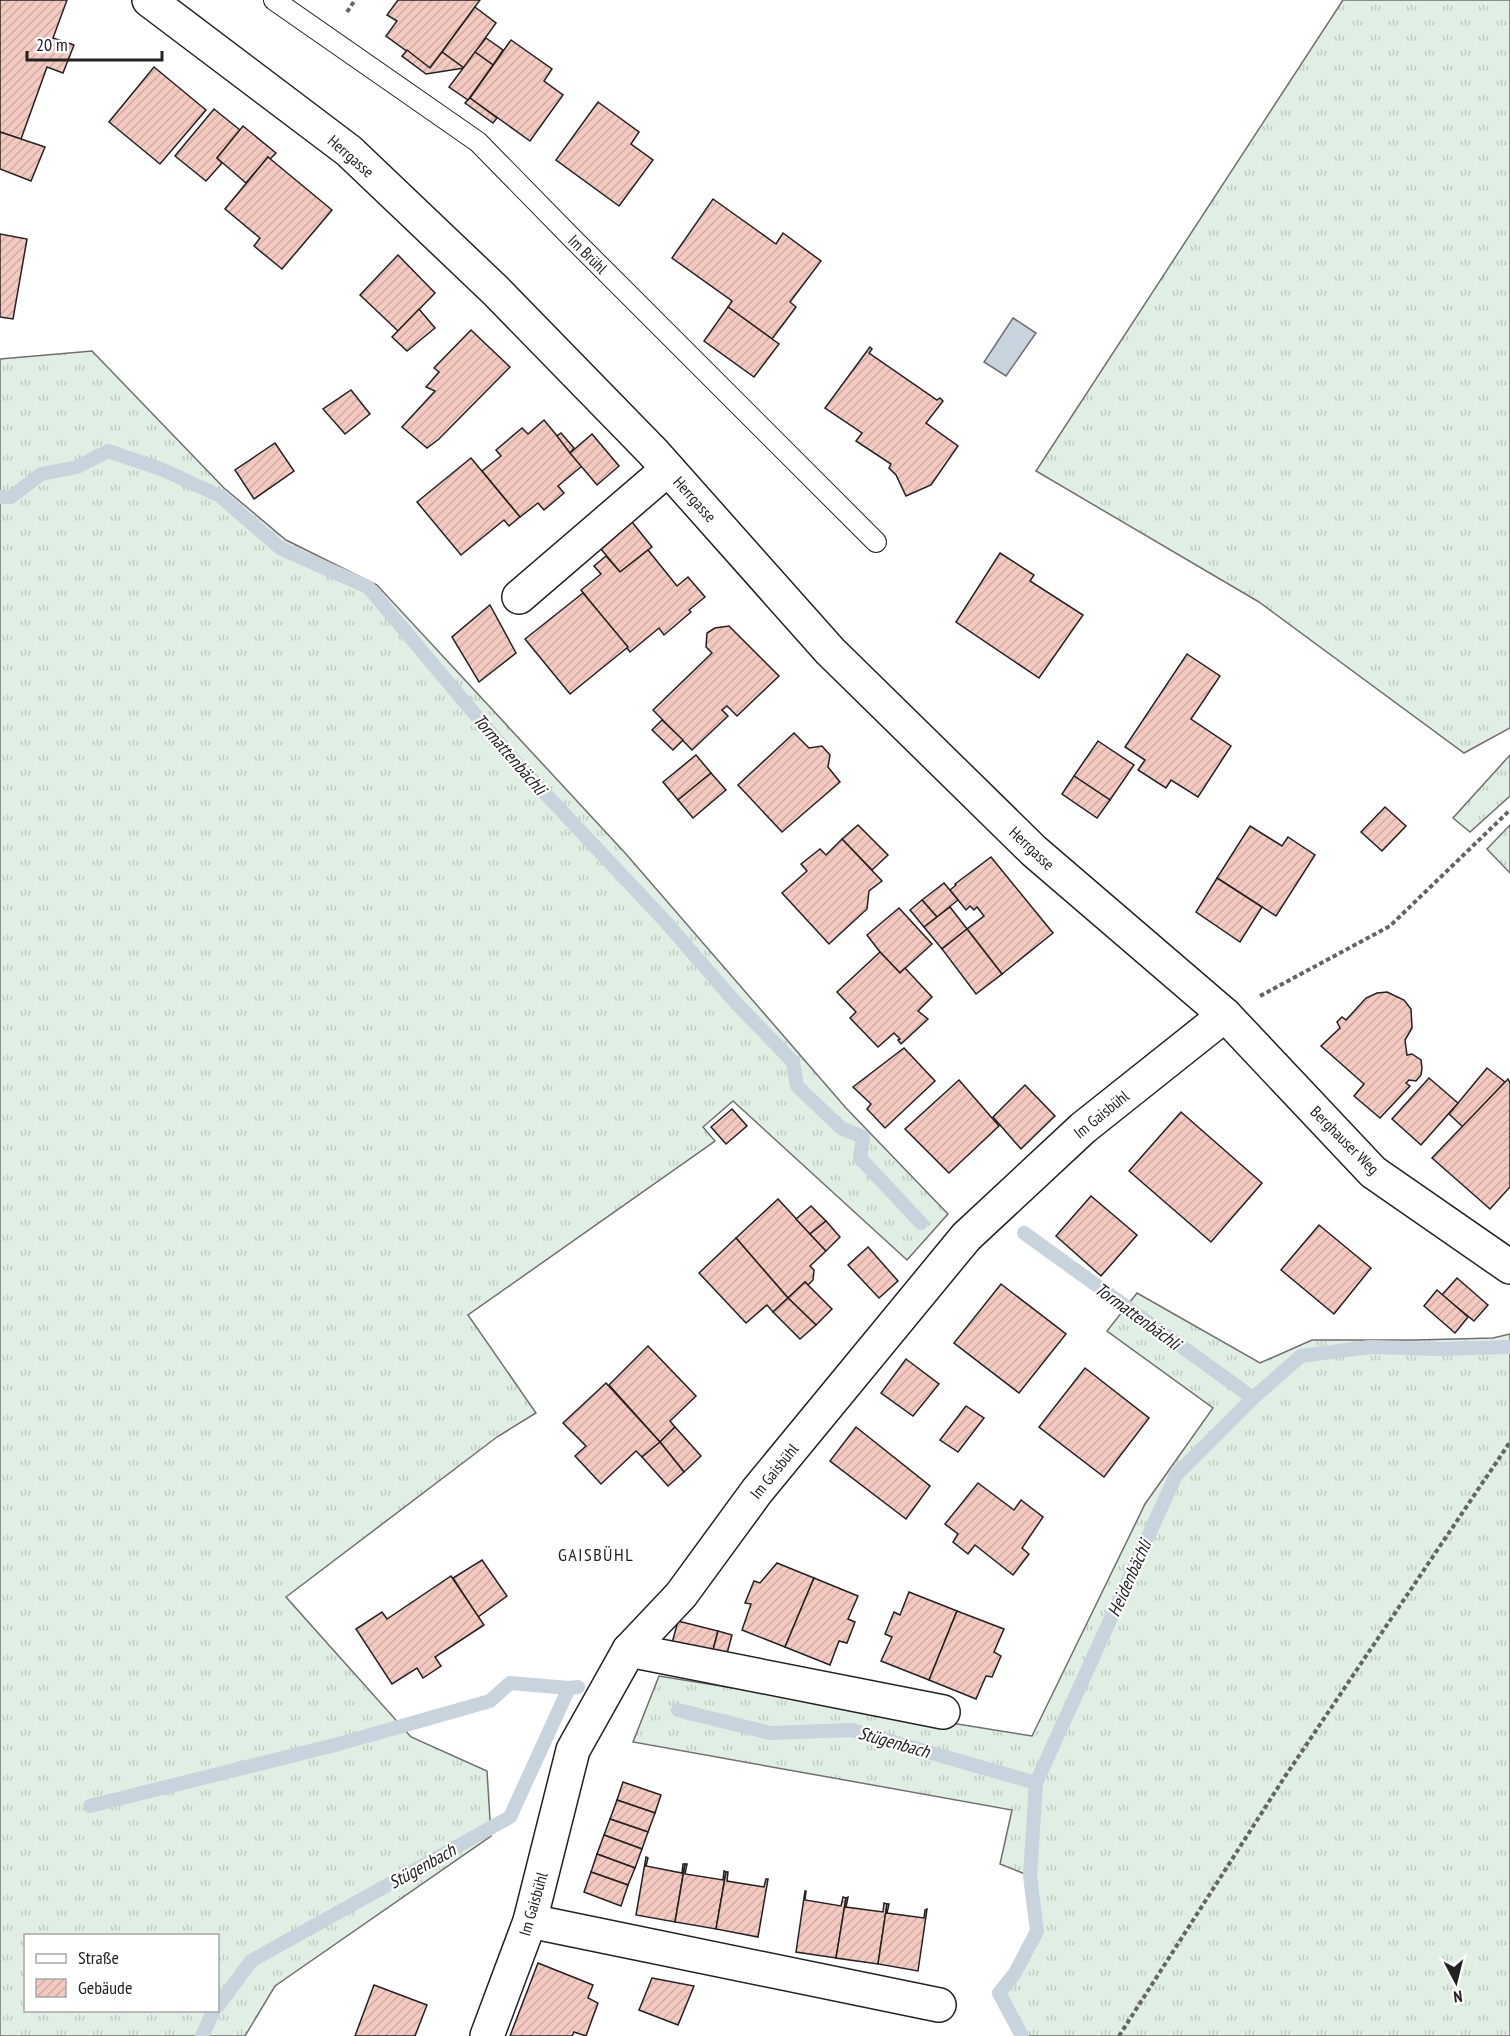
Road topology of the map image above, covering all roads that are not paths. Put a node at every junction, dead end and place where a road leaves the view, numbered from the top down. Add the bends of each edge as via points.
1 (149, 0) edge
2 (274, 0) edge
3 (668, 469) junction
4 (876, 542) dead end
5 (519, 597) dead end
6 (1225, 1015) junction
7 (1510, 1267) edge
8 (629, 1650) junction
9 (943, 1712) dead end
10 (530, 1921) junction
11 (939, 2005) dead end
12 (487, 2036) edge

1 - 3 street, Herrgasse via 349,151 496,291
2 - 4 lane, Im Brühl via 478,142
3 - 5 street
3 - 6 street, Herrgasse via 854,675 1034,850
6 - 7 street, Berghauser Weg via 1373,1172
6 - 8 street, Im Gaisbühl via 1083,1128 966,1237 757,1491 681,1595
8 - 9 street
8 - 10 street, Im Gaisbühl via 573,1750
10 - 11 street
10 - 12 street, Im Gaisbühl

